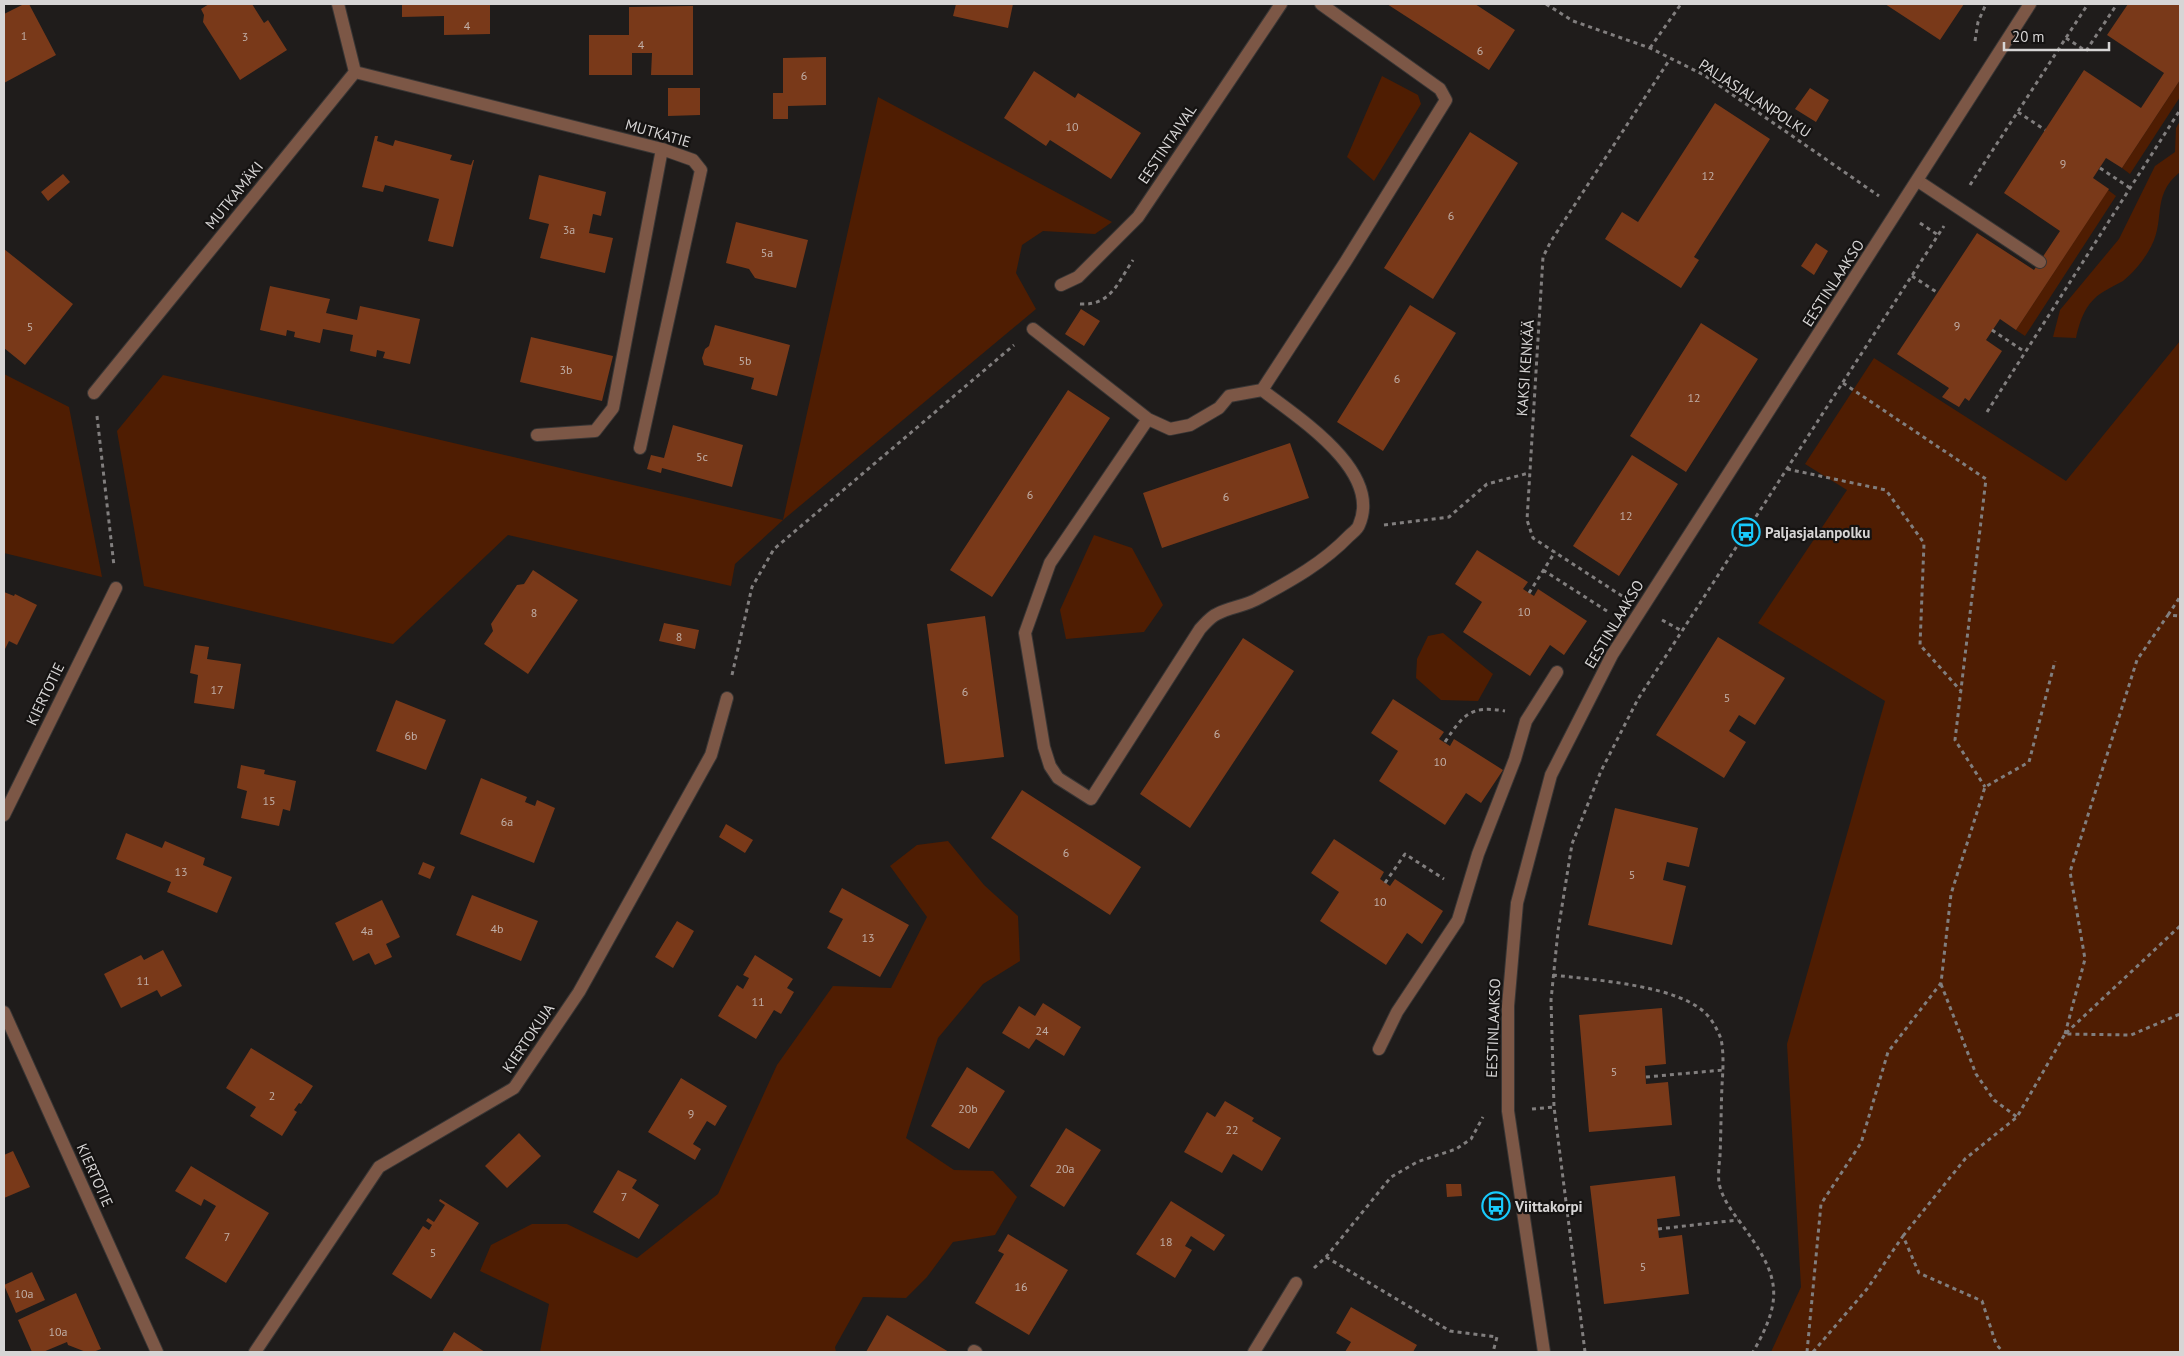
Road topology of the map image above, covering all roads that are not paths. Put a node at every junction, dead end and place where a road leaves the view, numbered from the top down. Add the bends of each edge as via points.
1 (338, 4) edge
2 (1281, 4) edge
3 (1321, 4) edge
4 (2030, 4) edge
5 (355, 72) junction
6 (662, 150) junction
7 (1918, 181) junction
8 (2040, 262) dead end
9 (1061, 286) dead end
10 (1033, 329) road end
11 (1262, 390) junction
12 (94, 393) road end
13 (1148, 419) junction
14 (537, 435) dead end
15 (640, 448) dead end
16 (116, 588) road end
17 (1557, 672) dead end
18 (727, 698) road end
19 (4, 815) edge
20 (4, 1012) edge
21 (1379, 1049) dead end
22 (1296, 1283) road end
23 (157, 1352) edge
24 (256, 1352) edge
25 (1254, 1352) edge
26 (1544, 1352) edge

1 - 5 street
2 - 9 street, EESTINTAIVAL via 1138,217 1078,277
3 - 11 street via 1440,89 1446,100
4 - 7 street, EESTINLAAKSO
5 - 6 street, MUTKATIE
5 - 12 street, MUTKAMÄKI
6 - 14 street via 613,408 595,431
6 - 15 street, MUTKATIE via 693,160 702,170
7 - 8 street
7 - 26 street, EESTINLAAKSO via 1640,610 1612,656 1551,775 1517,903 1508,1006 1508,1111
10 - 13 street
11 - 13 street via 1230,396 1219,408 1190,425 1170,429
11 - 13 street via 1311,427 1348,463 1360,486 1364,503 1359,526 1305,573 1256,600 1215,614 1200,629 1091,799 1058,778 1050,766 1024,633 1050,563
16 - 19 street, KIERTOTIE
17 - 21 street via 1526,721 1458,920 1397,1012
18 - 24 street, KIERTOKUJA via 711,755 579,992 514,1088 379,1168
20 - 23 street, KIERTOTIE
22 - 25 street

